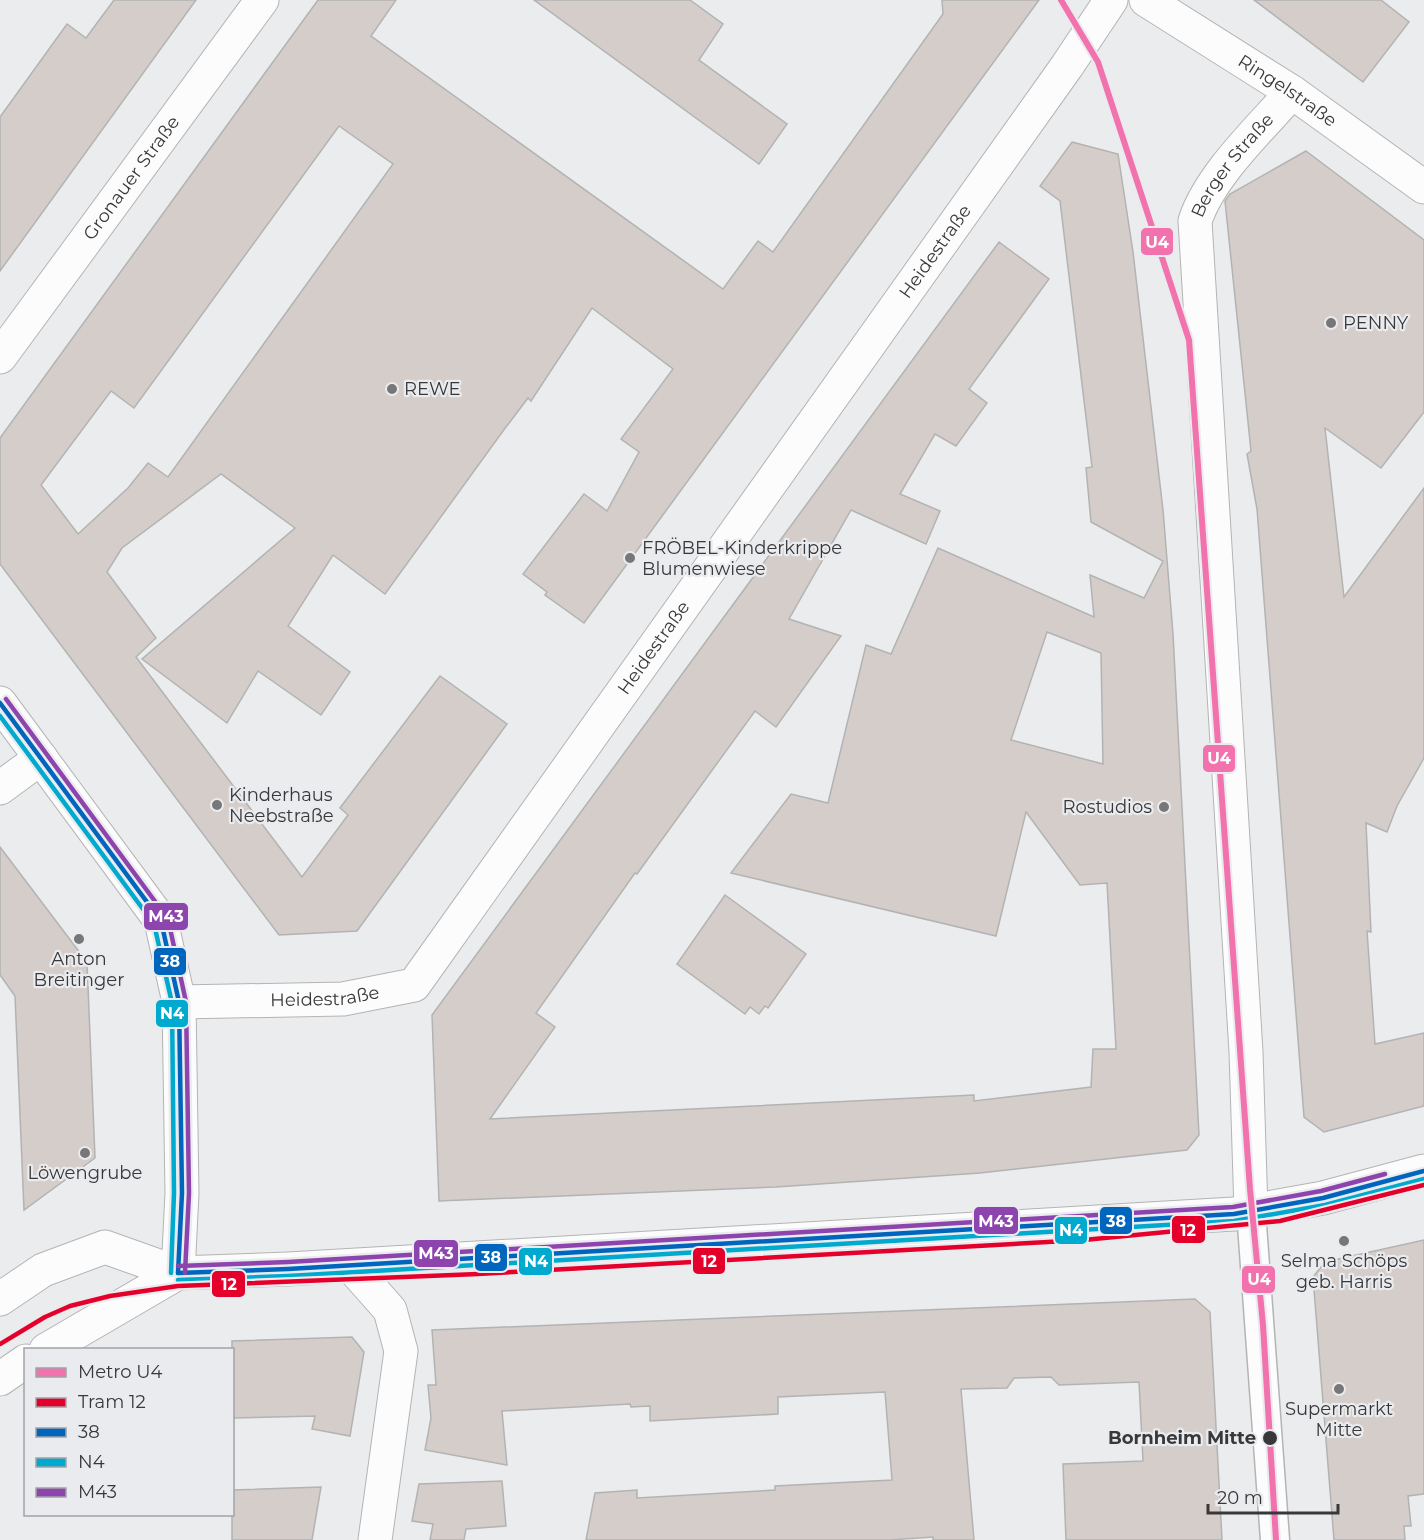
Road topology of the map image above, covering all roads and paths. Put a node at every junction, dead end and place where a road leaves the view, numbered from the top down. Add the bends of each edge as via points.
1 (262, 0) edge
2 (1111, 0) edge
3 (1146, 0) edge
4 (1292, 92) junction
5 (1424, 187) edge
6 (0, 357) edge
7 (1, 705) edge
8 (41, 758) junction
9 (0, 788) edge
10 (179, 1002) junction
11 (1424, 1171) edge
12 (1251, 1211) junction
13 (351, 1266) junction
14 (178, 1273) junction
15 (0, 1299) edge
16 (49, 1348) edge
17 (24, 1362) edge
18 (0, 1379) edge
19 (375, 1540) edge
20 (1275, 1540) edge

1 - 6 street, Gronauer Straße
2 - 10 street, Heidestraße via 1061,76 414,985 343,999
3 - 4 street, Ringelstraße
4 - 5 street, Ringelstraße
4 - 12 street, Berger Straße via 1201,201 1195,221 1246,1052
7 - 8 street
8 - 9 street
8 - 10 street via 161,921
10 - 14 street via 182,1193
11 - 12 street via 1323,1198
12 - 13 street
12 - 20 street, Berger Straße
13 - 14 street
13 - 19 street via 390,1310 401,1351
14 - 15 street via 105,1246 43,1270
14 - 16 street
17 - 18 street

